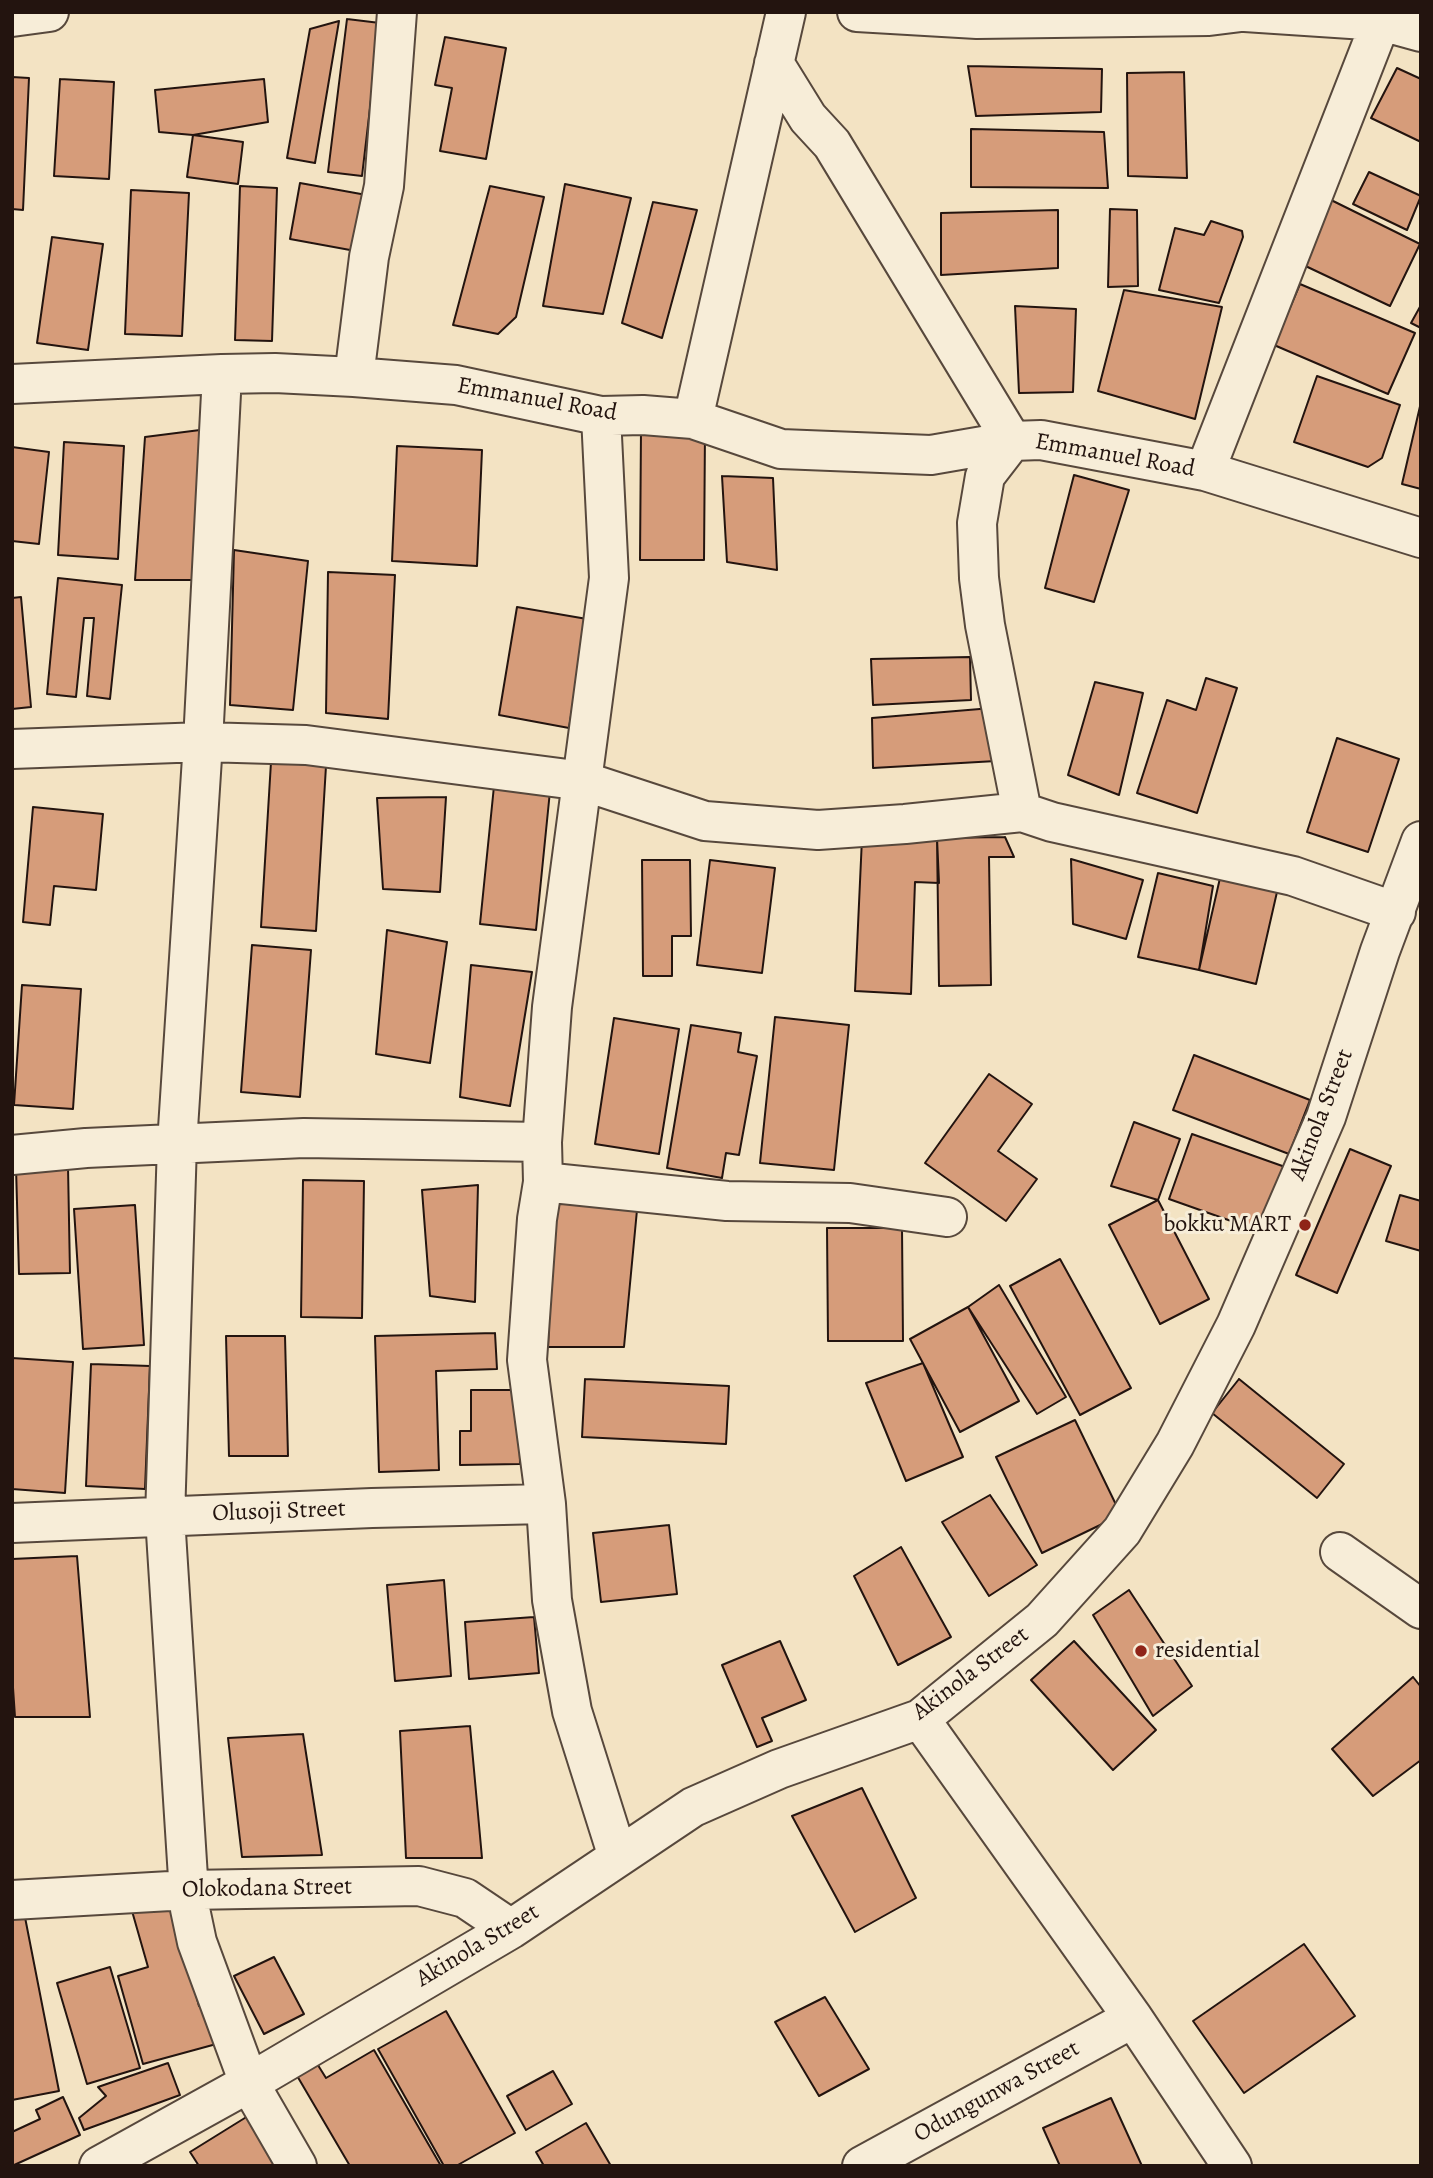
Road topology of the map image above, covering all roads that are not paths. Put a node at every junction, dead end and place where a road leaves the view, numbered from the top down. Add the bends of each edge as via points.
1 (50, 12) edge
2 (397, 12) edge
3 (786, 12) edge
4 (857, 12) edge
5 (1226, 13) edge
6 (12, 17) edge
7 (1381, 21) junction
8 (1421, 32) edge
9 (774, 63) junction
10 (222, 374) junction
11 (354, 377) junction
12 (12, 384) edge
13 (601, 416) junction
14 (693, 419) junction
15 (1012, 441) junction
16 (1205, 471) junction
17 (1421, 538) edge
18 (203, 741) junction
19 (12, 749) edge
20 (583, 781) junction
21 (1022, 812) junction
22 (1421, 841) edge
23 (1396, 912) junction
24 (542, 1142) junction
25 (177, 1144) junction
26 (12, 1155) edge
27 (543, 1182) junction
28 (947, 1217) dead end
29 (546, 1504) junction
30 (165, 1517) junction
31 (12, 1523) edge
32 (1340, 1552) dead end
33 (1421, 1609) edge
34 (920, 1719) junction
35 (618, 1857) junction
36 (188, 1890) junction
37 (12, 1900) edge
38 (511, 1929) junction
39 (1133, 2018) junction
40 (249, 2083) junction
41 (99, 2166) edge
42 (296, 2166) edge
43 (862, 2166) edge
44 (1232, 2166) edge

1 - 6 street
2 - 11 street via 384,186 369,257
3 - 9 street
4 - 5 street via 977,19
5 - 7 street
7 - 8 street
7 - 16 street
9 - 14 street
9 - 15 street via 808,118 832,144
10 - 11 street, Emmanuel Road
10 - 12 street, Emmanuel Road
10 - 18 street
11 - 13 street, Emmanuel Road via 456,385
13 - 14 street, Emmanuel Road
13 - 20 street via 609,578
14 - 15 street, Emmanuel Road via 781,449 931,455
15 - 16 street, Emmanuel Road via 1041,440
15 - 21 street via 985,476 977,523 985,625
16 - 17 street, Emmanuel Road
18 - 19 street
18 - 20 street via 306,745
18 - 25 street
20 - 21 street via 705,821 818,830
20 - 24 street via 552,1007
21 - 23 street via 1293,876
22 - 23 street, Akinola Street
23 - 34 street, Akinola Street via 1326,1117 1236,1325 1175,1444 1122,1531 1042,1620
24 - 25 street via 304,1138
24 - 27 street
25 - 26 street
25 - 30 street
27 - 28 street via 727,1201 850,1203
27 - 29 street via 527,1360
29 - 30 street, Olusoji Street
29 - 35 street via 552,1600 572,1711
30 - 31 street, Olusoji Street
30 - 36 street
32 - 33 street
34 - 35 street, Akinola Street via 779,1769 693,1807
34 - 39 street
35 - 38 street, Akinola Street
36 - 37 street, Olokodana Street
36 - 38 street, Olokodana Street via 419,1886 465,1898
36 - 40 street via 197,1942
38 - 40 street, Akinola Street
39 - 43 street, Odungunwa Street
39 - 44 street
40 - 41 street, Akinola Street
40 - 42 street

